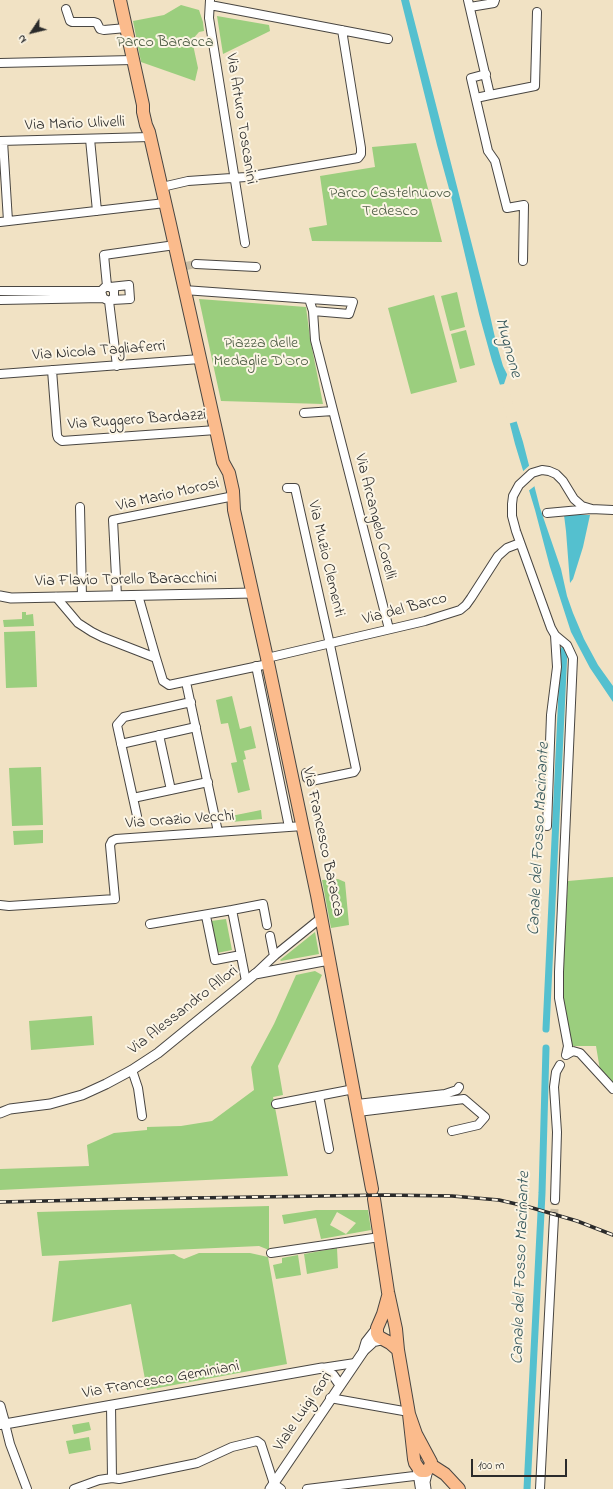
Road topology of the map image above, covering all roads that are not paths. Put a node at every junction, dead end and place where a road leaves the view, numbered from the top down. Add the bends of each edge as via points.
1 (120, 0) edge
2 (494, 0) edge
3 (210, 3) edge
4 (469, 4) edge
5 (66, 9) dead end
6 (537, 12) dead end
7 (126, 28) junction
8 (342, 30) junction
9 (388, 39) dead end
10 (133, 60) junction
11 (0, 63) edge
12 (486, 74) junction
13 (490, 95) junction
14 (476, 98) junction
15 (150, 134) junction
16 (90, 139) junction
17 (2, 141) edge
18 (235, 178) junction
19 (162, 186) junction
20 (165, 203) junction
21 (97, 211) junction
22 (4, 222) edge
23 (245, 243) dead end
24 (175, 245) junction
25 (523, 261) dead end
26 (196, 264) tunnel mouth
27 (256, 267) dead end
28 (184, 290) junction
29 (0, 291) edge
30 (107, 294) junction
31 (309, 299) junction
32 (0, 300) edge
33 (312, 312) junction
34 (200, 359) junction
35 (117, 366) junction
36 (52, 370) junction
37 (0, 374) edge
38 (333, 411) junction
39 (304, 413) dead end
40 (216, 430) junction
41 (288, 488) dead end
42 (231, 500) junction
43 (80, 507) dead end
44 (591, 509) junction
45 (613, 510) edge
46 (546, 513) dead end
47 (520, 543) junction
48 (253, 593) junction
49 (138, 595) junction
50 (0, 596) edge
51 (117, 596) junction
52 (56, 597) junction
53 (82, 597) junction
54 (389, 629) junction
55 (561, 640) junction
56 (330, 643) junction
57 (156, 658) junction
58 (268, 661) junction
59 (256, 666) junction
60 (186, 682) junction
61 (190, 702) junction
62 (196, 727) junction
63 (159, 735) junction
64 (121, 744) junction
65 (306, 773) dead end
66 (208, 782) junction
67 (171, 790) junction
68 (133, 798) junction
69 (137, 816) dead end
70 (303, 826) junction
71 (547, 826) dead end
72 (289, 828) junction
73 (218, 832) junction
74 (0, 905) edge
75 (232, 910) junction
76 (206, 916) junction
77 (321, 918) junction
78 (150, 924) dead end
79 (267, 925) dead end
80 (270, 936) dead end
81 (241, 955) junction
82 (274, 956) junction
83 (329, 960) junction
84 (255, 974) junction
85 (246, 981) junction
86 (560, 1065) dead end
87 (132, 1070) junction
88 (459, 1087) dead end
89 (354, 1089) junction
90 (613, 1089) edge
91 (319, 1096) junction
92 (435, 1099) junction
93 (276, 1104) dead end
94 (0, 1108) edge
95 (357, 1108) junction
96 (10, 1109) junction
97 (0, 1113) edge
98 (142, 1116) dead end
99 (452, 1132) dead end
100 (329, 1149) dead end
101 (555, 1200) tunnel mouth
102 (554, 1218) tunnel mouth
103 (380, 1237) junction
104 (271, 1253) dead end
105 (388, 1292) junction
106 (378, 1326) junction
107 (395, 1328) junction
108 (385, 1340) junction
109 (398, 1350) junction
110 (363, 1352) junction
111 (355, 1363) junction
112 (322, 1368) junction
113 (340, 1384) junction
114 (330, 1398) junction
115 (111, 1405) junction
116 (0, 1406) edge
117 (409, 1413) junction
118 (2, 1425) edge
119 (415, 1463) junction
120 (429, 1468) junction
121 (414, 1476) dead end
122 (112, 1478) junction
123 (275, 1487) edge
124 (27, 1489) edge
125 (74, 1489) edge
126 (307, 1489) edge
127 (420, 1489) edge
128 (426, 1489) edge
129 (459, 1489) edge
130 (540, 1489) edge

1 - 7 main road, Via Francesco Baracca
2 - 4 street via 494,3
3 - 8 street via 278,19
3 - 18 street, Via Arturo Toscanini via 209,18
4 - 12 street
5 - 7 street via 72,22 94,22 104,30
6 - 13 street via 535,86
7 - 10 main road, Via Francesco Baracca
8 - 9 street
8 - 18 street via 361,148 359,157
10 - 11 street
10 - 15 main road, Via Francesco Baracca
12 - 13 street
12 - 14 street via 471,78
13 - 14 street
14 - 25 street via 488,151 495,161 507,208 524,205
15 - 16 street, Via Mario Ulivelli
15 - 19 main road, Via Francesco Baracca
16 - 17 street, Via Mario Ulivelli
16 - 21 street
17 - 22 street
18 - 19 street via 188,181
18 - 23 street, Via Arturo Toscanini
19 - 20 main road, Via Francesco Baracca
20 - 21 street
20 - 24 main road, Via Francesco Baracca
21 - 22 street
24 - 28 main road, Via Francesco Baracca via 183,267
24 - 30 street via 104,255
26 - 27 street
28 - 31 street
28 - 34 main road, Via Francesco Baracca
29 - 30 street
30 - 32 street
30 - 35 street
31 - 33 street, Via Arcangelo Corelli
31 - 33 street via 353,302 348,314
33 - 38 street, Via Arcangelo Corelli via 315,340
34 - 35 street, Via Nicola Tagliaferri
34 - 40 main road, Via Francesco Baracca
35 - 36 street, Via Nicola Tagliaferri
36 - 37 street, Via Nicola Tagliaferri
36 - 40 street, Via Ruggero Bardazzi via 57,435 60,440
38 - 39 street
38 - 54 street, Via Arcangelo Corelli
40 - 42 main road, Via Francesco Baracca via 233,491
41 - 56 street, Via Muzio Clementi via 295,488
42 - 48 main road, Via Francesco Baracca
42 - 51 street, Via Mario Morosi via 113,520
43 - 53 street
44 - 45 street
44 - 46 street
44 - 47 street via 574,499 565,484 553,472 535,471 518,486 513,496 512,511
47 - 54 street, Via del Barco via 507,548 498,556 466,606 460,610
47 - 55 street via 551,628
48 - 49 street, Via Flavio Torello Baracchini
48 - 58 main road, Via Francesco Baracca
49 - 51 street, Via Flavio Torello Baracchini
49 - 57 street
50 - 52 street, Via Flavio Torello Baracchini
51 - 53 street, Via Flavio Torello Baracchini
52 - 53 street, Via Flavio Torello Baracchini
52 - 57 street via 78,623 92,632
54 - 56 street, Via del Barco
55 - 71 street via 552,715
55 - 90 street via 573,658 559,998 568,1046 566,1055 573,1051 580,1053
56 - 58 street, Via del Barco
56 - 65 street via 356,769 354,772 311,781
57 - 60 street, Via del Barco via 166,683 171,685
58 - 59 street, Via del Barco
58 - 70 main road, Via Francesco Baracca
59 - 60 street, Via del Barco
59 - 72 street, Via Francesco Baracca
60 - 61 street
61 - 62 street
61 - 64 street via 124,717 117,725
62 - 63 street
62 - 66 street
63 - 64 street
63 - 67 street
64 - 68 street
66 - 67 street
66 - 73 street
67 - 68 street
68 - 69 street
70 - 72 street, Via Orazio Vecchi
70 - 77 main road, Via Francesco Baracca
72 - 73 street, Via Orazio Vecchi
73 - 74 street, Via Orazio Vecchi via 113,840 110,845 115,899
75 - 76 street
75 - 79 street via 263,904
75 - 81 street
76 - 78 street
76 - 81 street via 214,960
77 - 82 street, Via Alessandro Allori
77 - 83 main road, Via Francesco Baracca
80 - 82 street
81 - 85 street
82 - 84 street, Via Alessandro Allori
83 - 84 street, Via Alessandro Allori
83 - 89 main road, Via Francesco Baracca
84 - 85 street, Via Alessandro Allori
85 - 87 street, Via Alessandro Allori via 178,1037
86 - 101 street via 556,1072 554,1088 557,1132
87 - 96 street, Via Alessandro Allori via 75,1097 50,1104
87 - 98 street, Via Alessandro Allori via 138,1088
88 - 92 street
89 - 91 street
89 - 95 main road, Via Francesco Baracca
91 - 93 street
91 - 100 street
92 - 95 street
92 - 99 street via 464,1099 485,1117 478,1126
94 - 96 street, Via Alessandro Allori
95 - 103 main road, Via Francesco Baracca
96 - 97 street, Via Alessandro Allori
102 - 130 street
103 - 104 street
103 - 105 main road, Via Francesco Baracca
105 - 106 main road, Via Francesco Baracca
105 - 107 main road, Via Francesco Baracca
106 - 107 main road via 386,1320 391,1321
106 - 108 main road via 378,1335
106 - 110 street, Viale Luigi Gori via 366,1342
107 - 108 main road via 393,1338
107 - 109 main road, Via Francesco Baracca
108 - 109 main road
108 - 110 street, Viale Luigi Gori via 374,1342
109 - 117 main road, Via Francesco Baracca
110 - 111 street, Viale Luigi Gori
111 - 112 street, Via Francesco Geminiani
111 - 113 street, Viale Luigi Gori
112 - 113 street via 333,1375
112 - 115 street, Via Francesco Geminiani
113 - 114 street, Viale Luigi Gori
114 - 117 street
114 - 123 street, Viale Luigi Gori
115 - 118 street, Via Francesco Geminiani
115 - 122 street
116 - 118 street
117 - 119 main road, Via Francesco Baracca
117 - 120 main road, Via Francesco Baracca via 416,1434 430,1459
118 - 124 street
119 - 120 main road via 421,1471
119 - 127 street, Via Francesco Baracca
120 - 128 street, Via Francesco Baracca
120 - 129 main road via 445,1474
121 - 126 street
122 - 123 street via 119,1479 197,1463 232,1447 257,1441 261,1444
122 - 125 street

